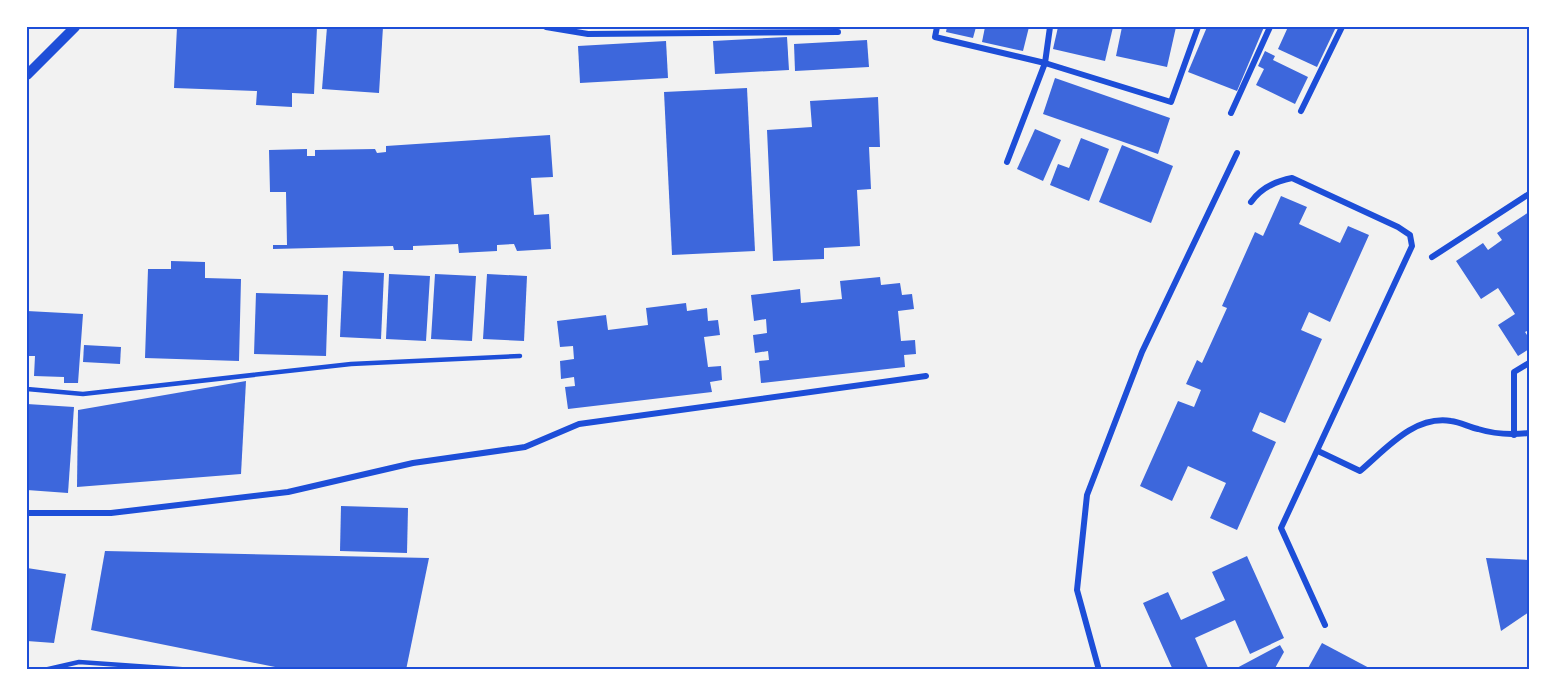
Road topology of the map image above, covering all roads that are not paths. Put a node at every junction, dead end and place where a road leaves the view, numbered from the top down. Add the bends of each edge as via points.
1 (75, 27) edge
2 (546, 27) edge
3 (937, 27) edge
4 (1050, 27) edge
5 (1198, 27) edge
6 (1270, 27) edge
7 (1342, 27) edge
8 (838, 32) dead end
9 (1045, 63) junction
10 (27, 75) edge
11 (1300, 111) dead end
12 (1231, 112) dead end
13 (1237, 153) dead end
14 (1007, 162) dead end
15 (1529, 194) edge
16 (1251, 202) dead end
17 (1432, 257) dead end
18 (520, 356) dead end
19 (1529, 363) edge
20 (926, 375) dead end
21 (27, 389) edge
22 (1529, 433) edge
23 (1514, 435) junction
24 (1317, 451) junction
25 (27, 513) edge
26 (1325, 625) dead end
27 (44, 670) edge
28 (193, 670) edge
29 (1099, 670) edge

1 - 10 street
2 - 8 street via 588,34
3 - 9 street via 935,37
4 - 9 street
5 - 9 street via 1171,102
6 - 12 street
7 - 11 street
9 - 14 street
13 - 29 street via 1142,352 1087,495 1077,590
15 - 17 street
16 - 24 street via 1278,181 1292,178 1410,235 1412,246 1408,256
18 - 21 lane via 351,364 83,394
19 - 23 street via 1514,372
20 - 25 street via 579,424 525,447 413,463 288,492 111,513
22 - 23 street
23 - 24 street via 1450,421 1425,422 1402,435 1360,471
24 - 26 street via 1281,528
27 - 28 lane via 79,662

